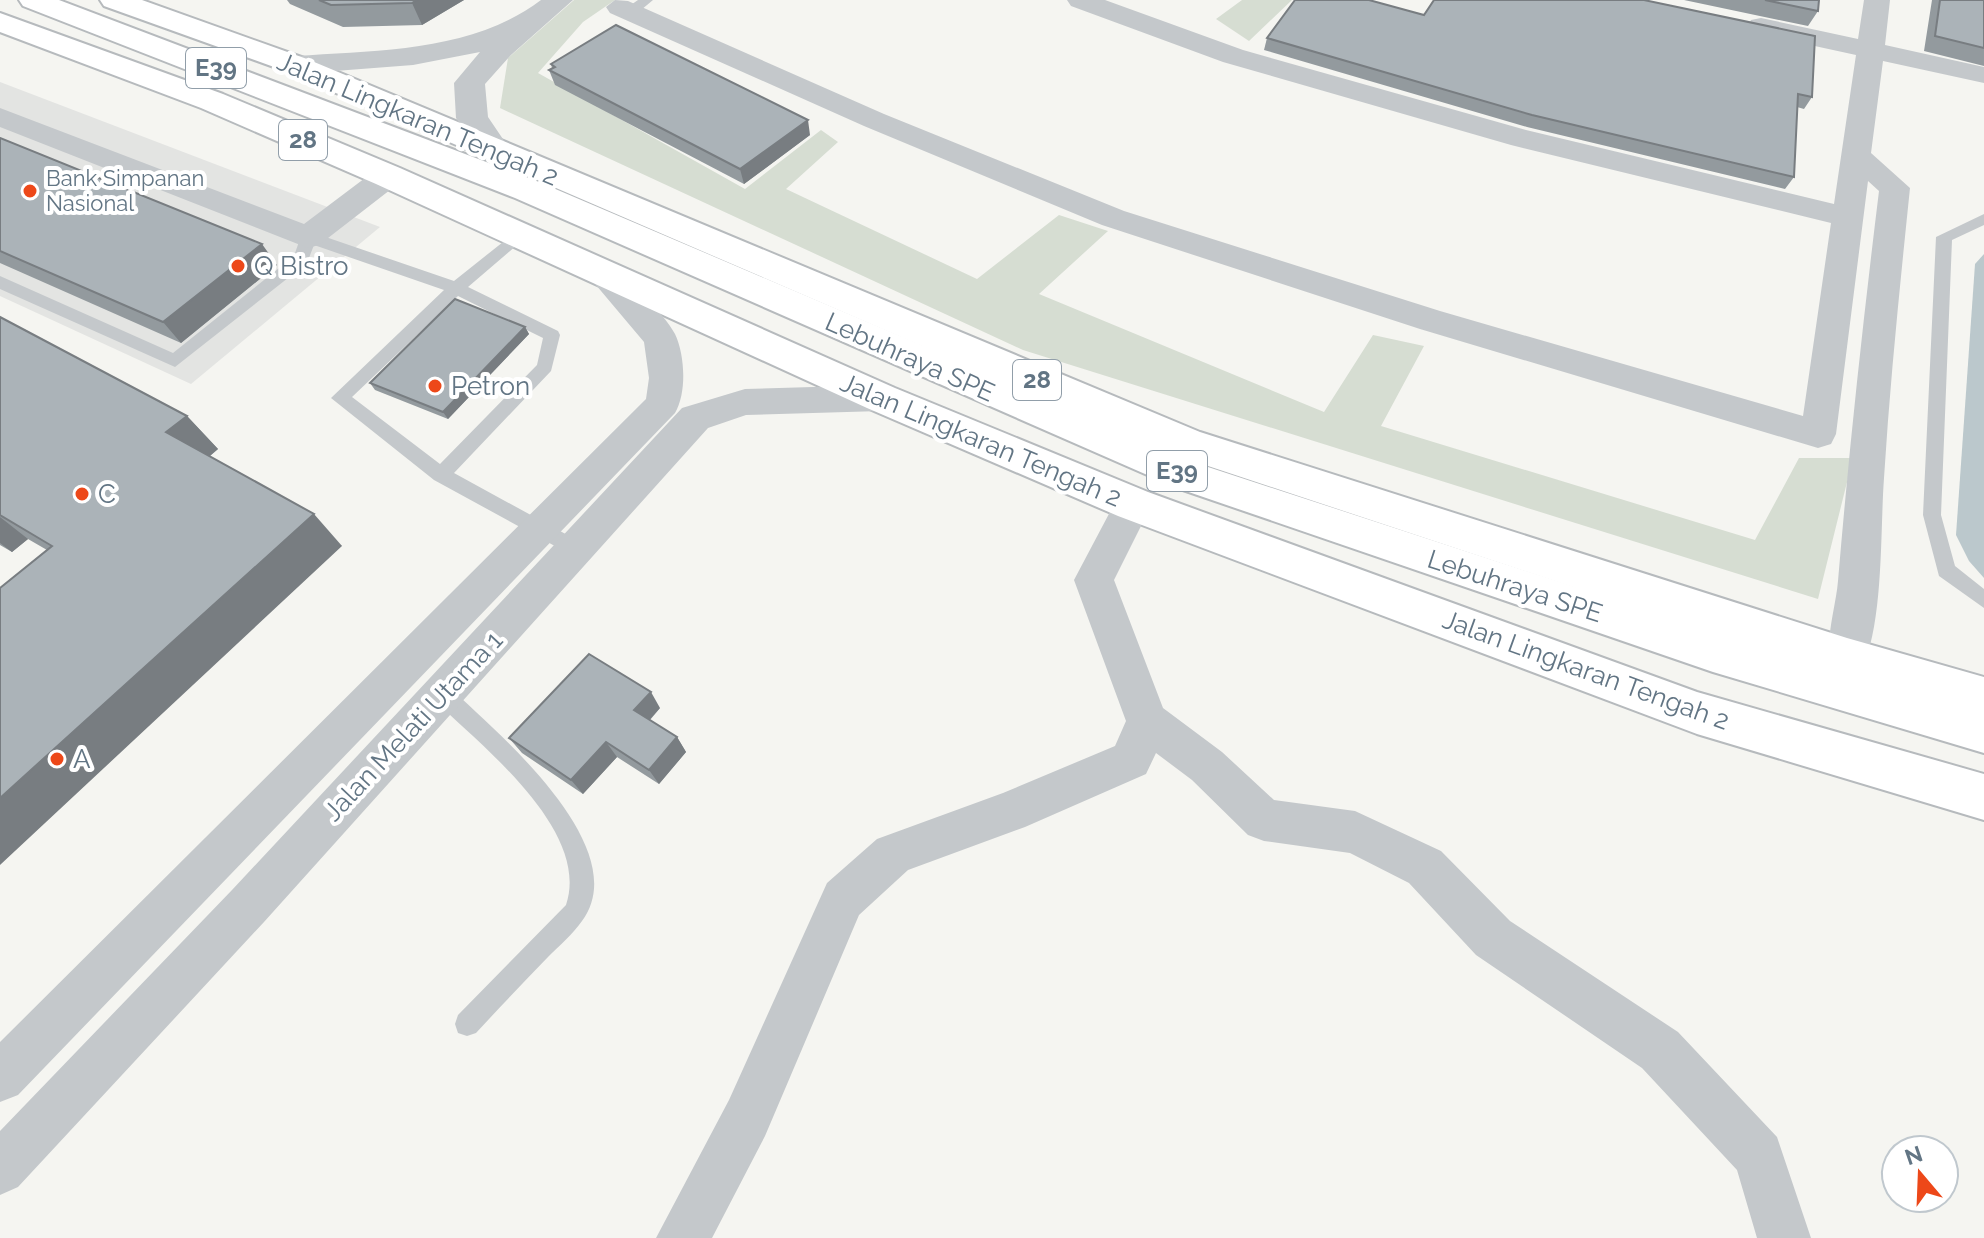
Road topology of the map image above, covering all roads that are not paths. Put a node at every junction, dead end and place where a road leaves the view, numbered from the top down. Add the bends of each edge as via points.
1 (33, 0) edge
2 (559, 0) edge
3 (1080, 0) edge
4 (1877, 0) edge
5 (129, 3) edge
6 (632, 7) edge
7 (1736, 21) edge
8 (0, 22) edge
9 (528, 23) junction
10 (1869, 49) junction
11 (296, 65) junction
12 (1984, 75) edge
13 (0, 117) edge
14 (495, 151) junction
15 (1856, 156) junction
16 (388, 176) junction
17 (1847, 217) junction
18 (1984, 219) edge
19 (518, 235) junction
20 (308, 237) junction
21 (601, 272) junction
22 (0, 282) edge
23 (456, 288) junction
24 (881, 398) junction
25 (441, 475) junction
26 (1133, 504) junction
27 (557, 539) junction
28 (1984, 600) edge
29 (1847, 658) junction
30 (442, 694) junction
31 (1984, 698) edge
32 (1147, 721) junction
33 (1984, 732) edge
34 (1984, 797) edge
35 (467, 1024) dead end
36 (0, 1077) edge
37 (0, 1169) edge
38 (683, 1238) edge
39 (1784, 1238) edge

1 - 33 highway, Lebuhraya SPE / E39 via 527,190 1191,477 1713,652
2 - 9 street
3 - 17 street via 1233,56 1521,138
4 - 10 street
5 - 11 highway, Jalan Lingkaran Tengah 2 / 28
6 - 17 street via 874,120 1113,218 1432,321 1818,434
7 - 10 street
8 - 16 highway, Jalan Lingkaran Tengah 2 / 28 via 212,101
9 - 11 street via 469,46
9 - 14 street via 469,83 472,118
10 - 12 street
10 - 15 street
11 - 14 highway, Jalan Lingkaran Tengah 2 / 28
13 - 20 street
14 - 29 highway, Jalan Lingkaran Tengah 2 / 28 via 1186,443
15 - 17 street
15 - 29 street via 1895,188
16 - 19 highway, Jalan Lingkaran Tengah 2 / 28
16 - 20 street
18 - 28 lane via 1944,237 1932,515 1946,570
19 - 21 highway, Jalan Lingkaran Tengah 2 / 28
19 - 23 lane
20 - 22 lane via 301,259 175,361
20 - 23 lane
21 - 24 highway, Jalan Lingkaran Tengah 2 / 28
21 - 27 street, Jalan Melati Utama 1 via 660,338 666,378 663,404
23 - 25 lane via 340,398
23 - 25 lane via 552,335 545,367
24 - 26 highway, Jalan Lingkaran Tengah 2 / 28
24 - 27 street, Jalan Melati Utama 1 via 745,402 695,418
25 - 27 lane
26 - 32 street via 1094,580
26 - 34 highway, Jalan Lingkaran Tengah 2 / 28 via 1697,713
27 - 30 street, Jalan Melati Utama 1
27 - 36 street, Jalan Melati Utama 1
29 - 31 highway, Jalan Lingkaran Tengah 2 / 28
30 - 35 lane via 554,806 577,857 582,889 575,912
30 - 37 street, Jalan Melati Utama 1
32 - 38 street via 1131,760 893,854 843,899 747,1118
32 - 39 street via 1207,766 1264,820 1355,832 1425,867 1493,938 1660,1050 1759,1155

